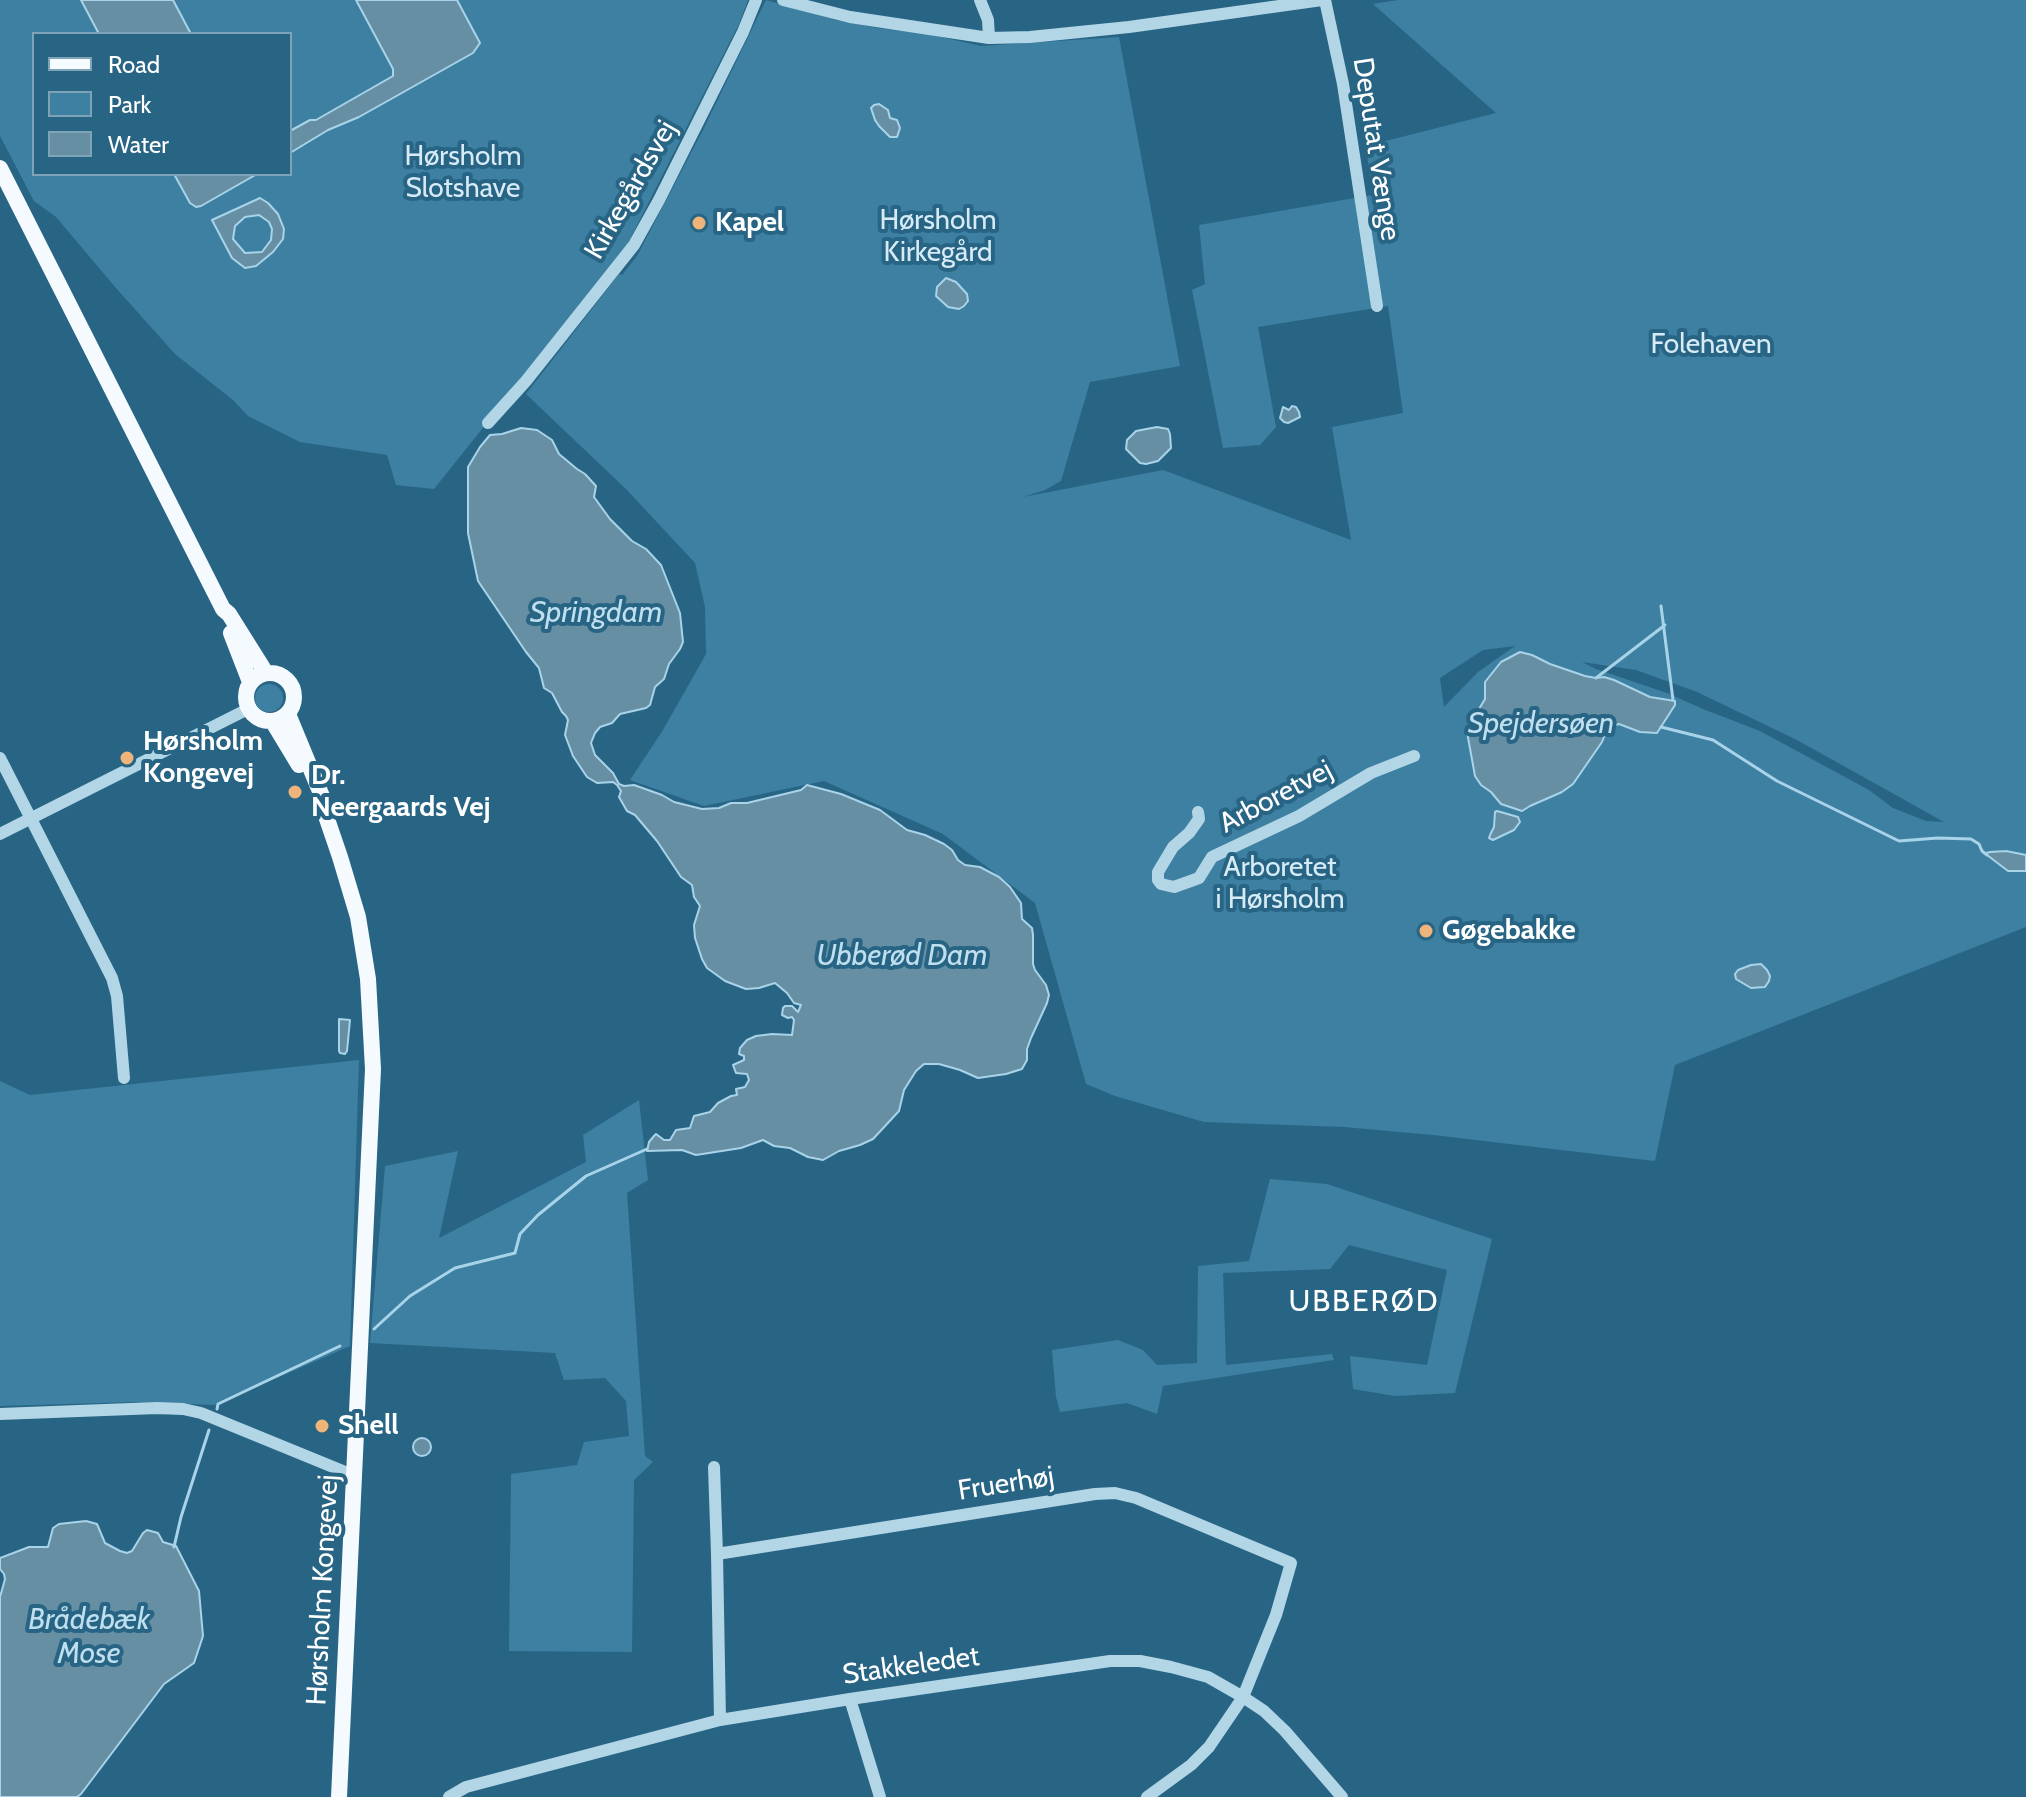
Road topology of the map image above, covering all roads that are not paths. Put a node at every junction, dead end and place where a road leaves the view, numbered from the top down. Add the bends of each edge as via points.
1 (756, 0) edge
2 (783, 0) edge
3 (980, 0) edge
4 (1324, 0) edge
5 (989, 38) junction
6 (0, 168) edge
7 (1377, 306) dead end
8 (488, 423) dead end
9 (223, 609) junction
10 (266, 673) junction
11 (250, 682) junction
12 (248, 709) junction
13 (281, 718) junction
14 (1414, 756) dead end
15 (0, 758) edge
16 (1198, 812) dead end
17 (31, 818) junction
18 (0, 834) edge
19 (124, 1078) dead end
20 (0, 1414) edge
21 (714, 1467) dead end
22 (355, 1476) junction
23 (717, 1554) junction
24 (1243, 1697) junction
25 (850, 1699) junction
26 (720, 1720) junction
27 (339, 1797) edge
28 (449, 1797) edge
29 (880, 1797) edge
30 (1147, 1797) edge
31 (1342, 1797) edge

1 - 8 street, Kirkegårdsvej via 634,245
2 - 5 street via 850,17
3 - 5 street
4 - 5 street via 1129,27
4 - 7 street, Deputat Vænge via 1343,84
6 - 9 main road
9 - 10 main road
9 - 11 main road
10 - 11 main road
10 - 13 main road via 278,674 292,686 294,701
11 - 12 main road
12 - 13 main road via 264,721
12 - 17 street
13 - 22 main road, Hørsholm Kongevej via 324,801 358,917 368,979 373,1069
14 - 16 street, Arboretvej via 1371,773 1299,816 1212,857 1199,878 1165,886 1158,872 1199,819
15 - 17 street
17 - 18 street
17 - 19 street via 112,978
20 - 22 street via 183,1409
21 - 23 street
22 - 27 main road, Hørsholm Kongevej
23 - 24 street, Fruerhøj via 1095,1494 1136,1498 1291,1563
23 - 26 street
24 - 25 street, Stakkeledet via 1208,1677 1140,1661 1110,1661
24 - 30 street via 1209,1747
24 - 31 street, Stakkeledet via 1285,1731
25 - 26 street, Stakkeledet
25 - 29 street
26 - 28 street, Stakkeledet via 466,1787

